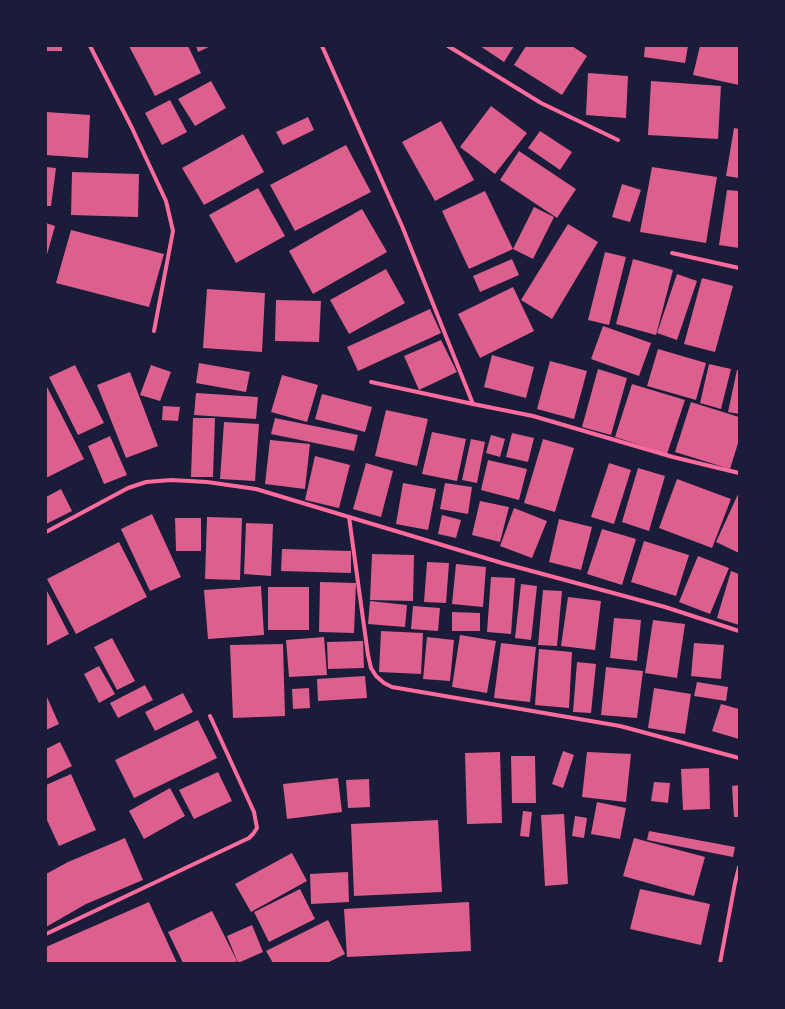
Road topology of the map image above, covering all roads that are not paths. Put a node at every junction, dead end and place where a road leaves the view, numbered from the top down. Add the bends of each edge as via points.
1 (90, 46) edge
2 (322, 46) edge
3 (448, 46) edge
4 (618, 140) dead end
5 (672, 253) dead end
6 (739, 268) edge
7 (154, 331) dead end
8 (371, 382) dead end
9 (473, 404) junction
10 (739, 473) edge
11 (349, 517) junction
12 (46, 532) edge
13 (739, 631) edge
14 (210, 716) dead end
15 (739, 758) edge
16 (739, 866) edge
17 (46, 934) edge
18 (720, 963) edge

1 - 7 street via 166,201 172,232
2 - 9 street via 402,226
3 - 4 street via 541,103
5 - 6 street
8 - 9 street
9 - 10 street via 533,416 673,457
11 - 12 street via 256,489 170,480 146,482 128,488
11 - 13 street via 502,564 665,607
11 - 15 street via 368,655 371,668 384,683 392,687 620,726
14 - 17 street via 254,812 257,828 253,834
16 - 18 street

